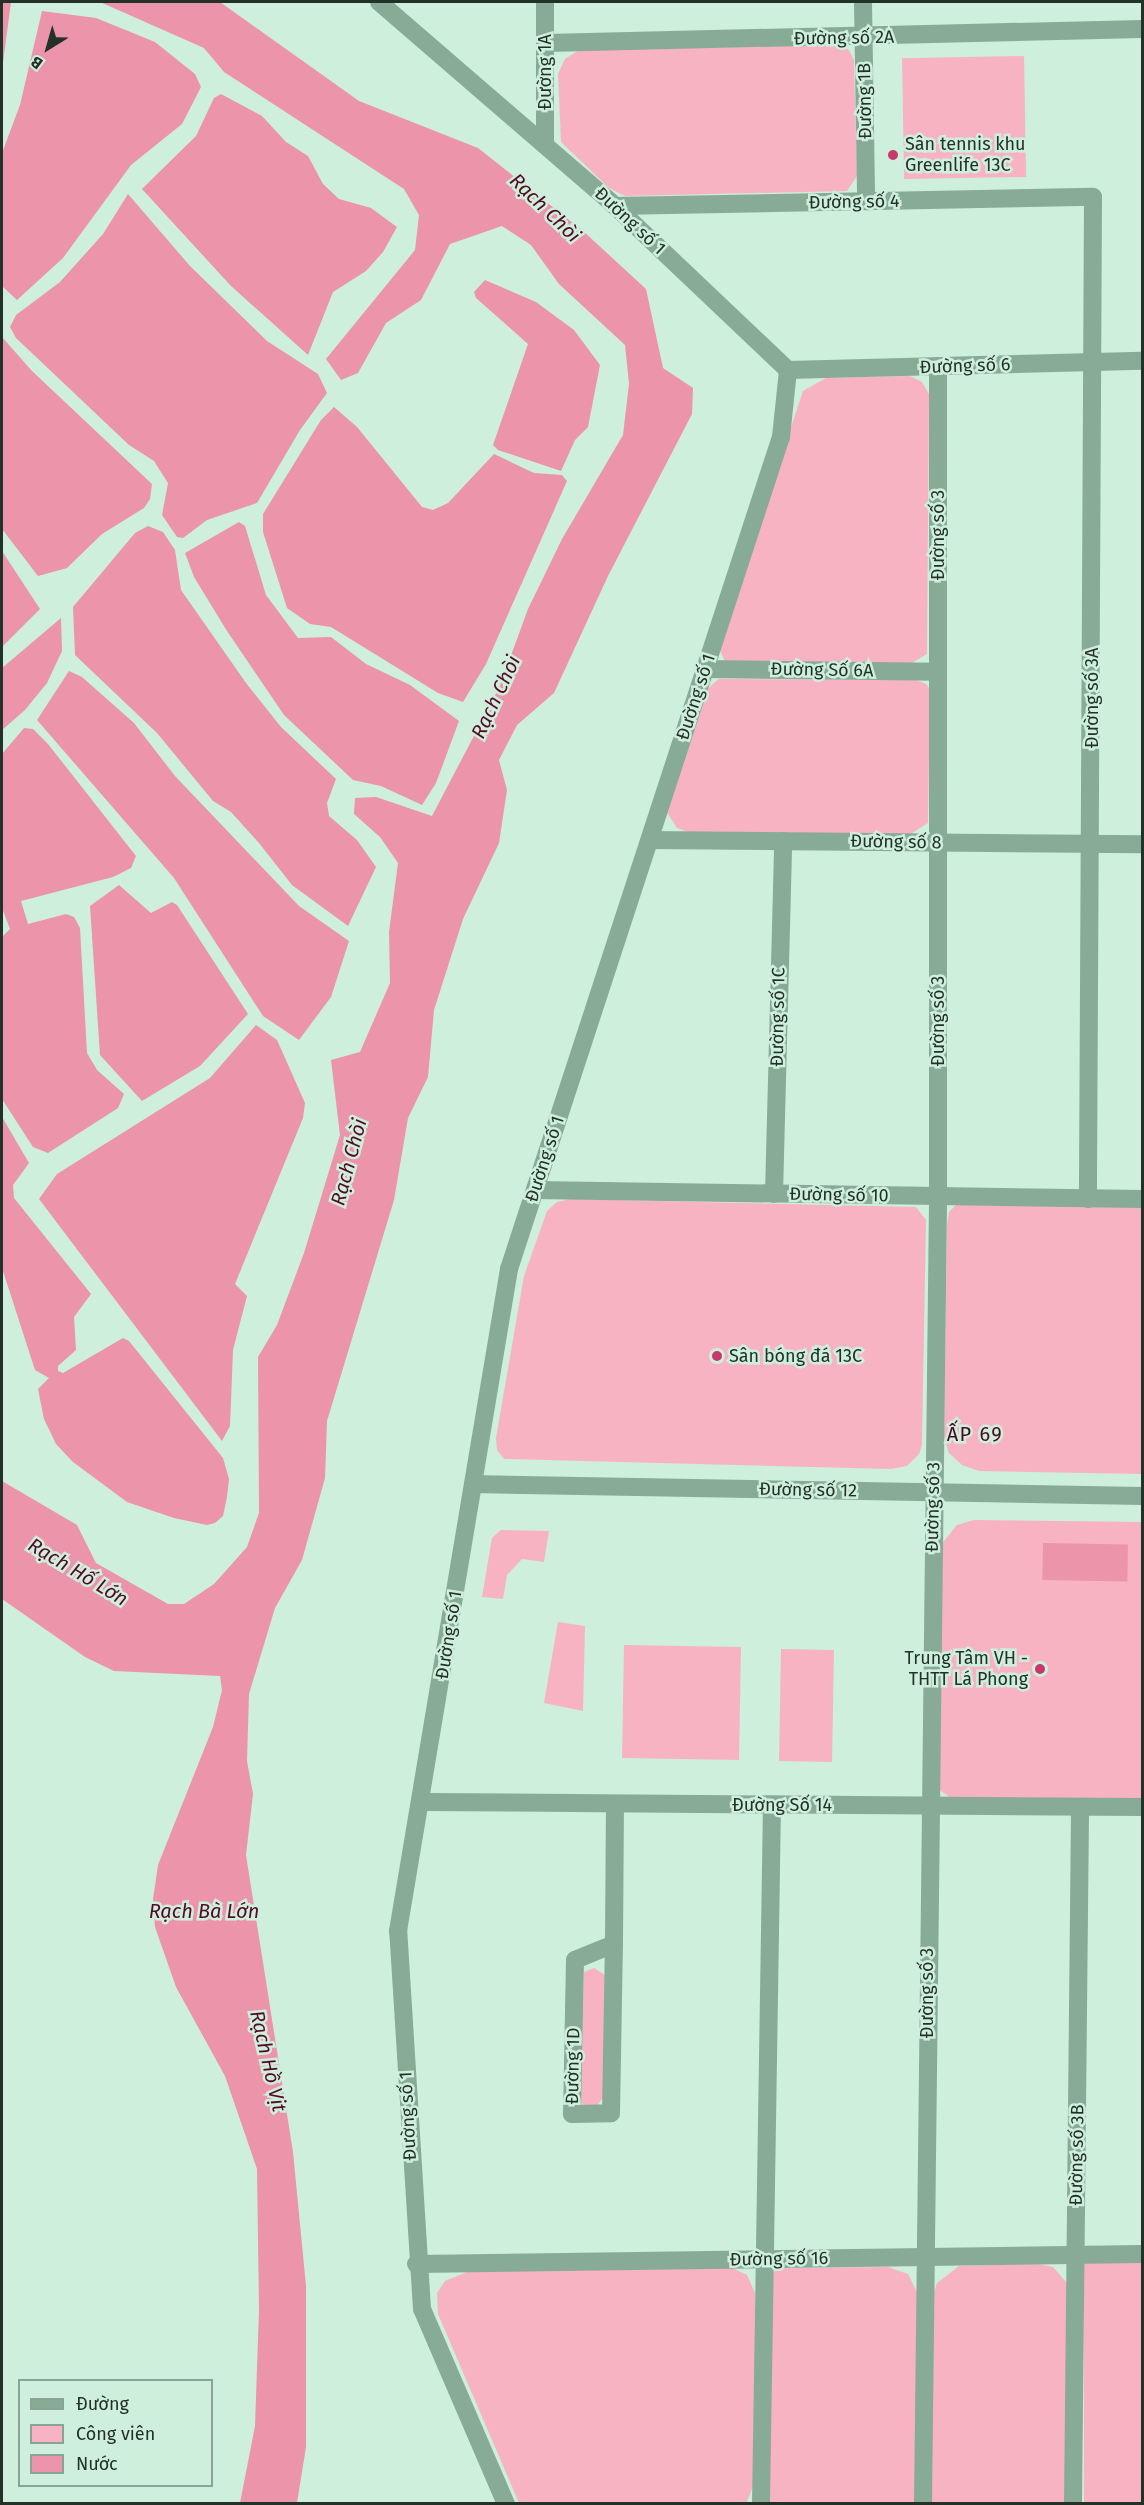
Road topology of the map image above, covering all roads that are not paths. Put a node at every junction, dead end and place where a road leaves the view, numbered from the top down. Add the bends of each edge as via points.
1 (379, 2) edge
2 (545, 2) edge
3 (863, 2) edge
4 (1143, 29) edge
5 (864, 38) junction
6 (546, 43) junction
7 (545, 143) junction
8 (1093, 197) joint
9 (866, 201) junction
10 (615, 206) junction
11 (1143, 361) edge
12 (1092, 362) junction
13 (938, 366) junction
14 (788, 370) junction
15 (705, 669) junction
16 (938, 672) junction
17 (650, 840) junction
18 (783, 841) junction
19 (938, 843) junction
20 (1092, 844) junction
21 (1143, 844) edge
22 (536, 1190) junction
23 (774, 1194) junction
24 (938, 1196) junction
25 (1088, 1199) junction
26 (1143, 1199) edge
27 (473, 1484) junction
28 (934, 1492) junction
29 (1143, 1496) edge
30 (422, 1802) junction
31 (615, 1804) junction
32 (772, 1805) junction
33 (929, 1806) junction
34 (1080, 1807) junction
35 (1143, 1807) edge
36 (614, 1944) junction
37 (1143, 2254) edge
38 (1076, 2256) junction
39 (925, 2258) junction
40 (762, 2260) junction
41 (416, 2264) junction
42 (506, 2504) edge
43 (761, 2504) edge
44 (922, 2504) edge
45 (1073, 2504) edge

1 - 7 street, Đường số 1
2 - 6 street, Đường 1A
3 - 5 street, Đường 1B
4 - 5 street, Đường số 2A
5 - 6 street, Đường số 2A
5 - 9 street, Đường 1B
6 - 7 street, Đường 1A
7 - 10 street, Đường số 1
8 - 9 street, Đường số 4
8 - 12 street, Đường số 3A
9 - 10 street, Đường số 4
10 - 14 street, Đường số 1
11 - 12 street, Đường số 6
12 - 13 street, Đường số 6
12 - 20 street, Đường số 3A
13 - 14 street, Đường số 6
13 - 16 street, Đường số 3
14 - 15 street, Đường số 1 via 781,437
15 - 16 street, Đường Số 6A
15 - 17 street, Đường số 1
16 - 19 street, Đường số 3
17 - 18 street, Đường số 8
17 - 22 street, Đường số 1
18 - 19 street, Đường số 8
18 - 23 street, Đường số 1C
19 - 20 street, Đường số 8
19 - 24 street, Đường số 3
20 - 21 street, Đường số 8
20 - 25 street, Đường số 3A
22 - 23 street, Đường số 10
22 - 27 street, Đường số 1 via 509,1269
23 - 24 street, Đường số 10
24 - 25 street, Đường số 10
24 - 28 street, Đường số 3
25 - 26 street, Đường số 10
27 - 28 street, Đường số 12
27 - 30 street, Đường số 1
28 - 29 street, Đường số 12
28 - 33 street, Đường số 3
30 - 31 street, Đường Số 14
30 - 41 street, Đường số 1 via 398,1931
31 - 32 street, Đường Số 14
31 - 36 street, Đường 1D
32 - 33 street, Đường Số 14
32 - 40 street
33 - 34 street, Đường Số 14
33 - 39 street, Đường số 3
34 - 35 street, Đường Số 14
34 - 38 street, Đường số 3B
36 - 36 street, Đường 1D via 611,2113 573,2114 575,1960
37 - 38 street, Đường số 16
38 - 39 street, Đường số 16
38 - 45 street, Đường số 3B
39 - 40 street, Đường số 16
39 - 44 street, Đường số 3
40 - 41 street, Đường số 16
40 - 43 street
41 - 42 street, Đường số 1 via 422,2309

